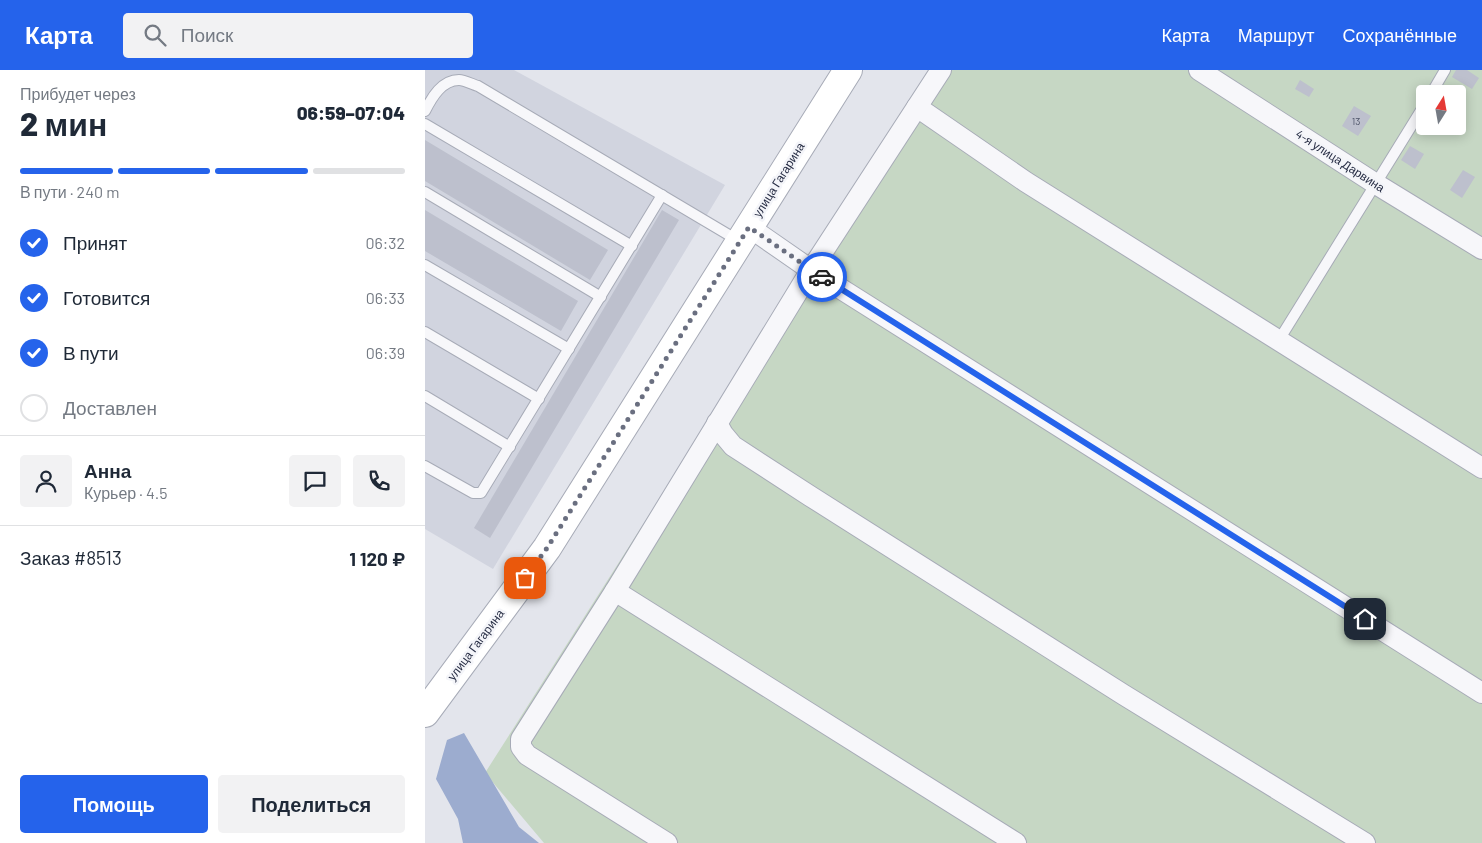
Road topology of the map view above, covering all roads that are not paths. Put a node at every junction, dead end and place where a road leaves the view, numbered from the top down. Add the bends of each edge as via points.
1 (848, 70) edge
2 (941, 70) edge
3 (1199, 70) edge
4 (1445, 70) edge
5 (1436, 85) edge
6 (917, 107) junction
7 (425, 111) edge
8 (1416, 119) edge
9 (425, 124) edge
10 (1376, 184) junction
11 (425, 192) edge
12 (662, 195) junction
13 (745, 234) junction
14 (632, 246) junction
15 (1482, 249) edge
16 (425, 265) edge
17 (811, 270) junction
18 (601, 297) junction
19 (425, 332) edge
20 (1279, 340) junction
21 (569, 349) junction
22 (425, 396) edge
23 (539, 399) junction
24 (717, 423) junction
25 (510, 447) junction
26 (425, 466) edge
27 (1482, 468) edge
28 (615, 591) junction
29 (1482, 693) edge
30 (425, 713) edge
31 (667, 843) edge
32 (1016, 843) edge
33 (1365, 843) edge

1 - 13 main road, улица Гагарина
2 - 6 street
3 - 10 street, 4-я улица Дарвина
4 - 5 lane
6 - 17 street
6 - 20 street via 1025,182
7 - 12 lane via 432,97 446,84 459,80 479,86
8 - 10 lane
9 - 14 lane
10 - 15 street, 4-я улица Дарвина
10 - 20 lane
11 - 18 lane
12 - 13 lane
12 - 14 lane
13 - 17 street
13 - 30 main road, улица Гагарина via 547,548
14 - 18 lane
16 - 21 lane
17 - 24 street
17 - 29 street
18 - 21 lane
19 - 23 lane
20 - 27 street
21 - 23 lane
22 - 25 lane
23 - 25 lane
24 - 28 street
24 - 33 street via 733,446 810,496
25 - 26 lane via 481,493 473,494
28 - 31 street via 521,739 521,746 527,755
28 - 32 street

